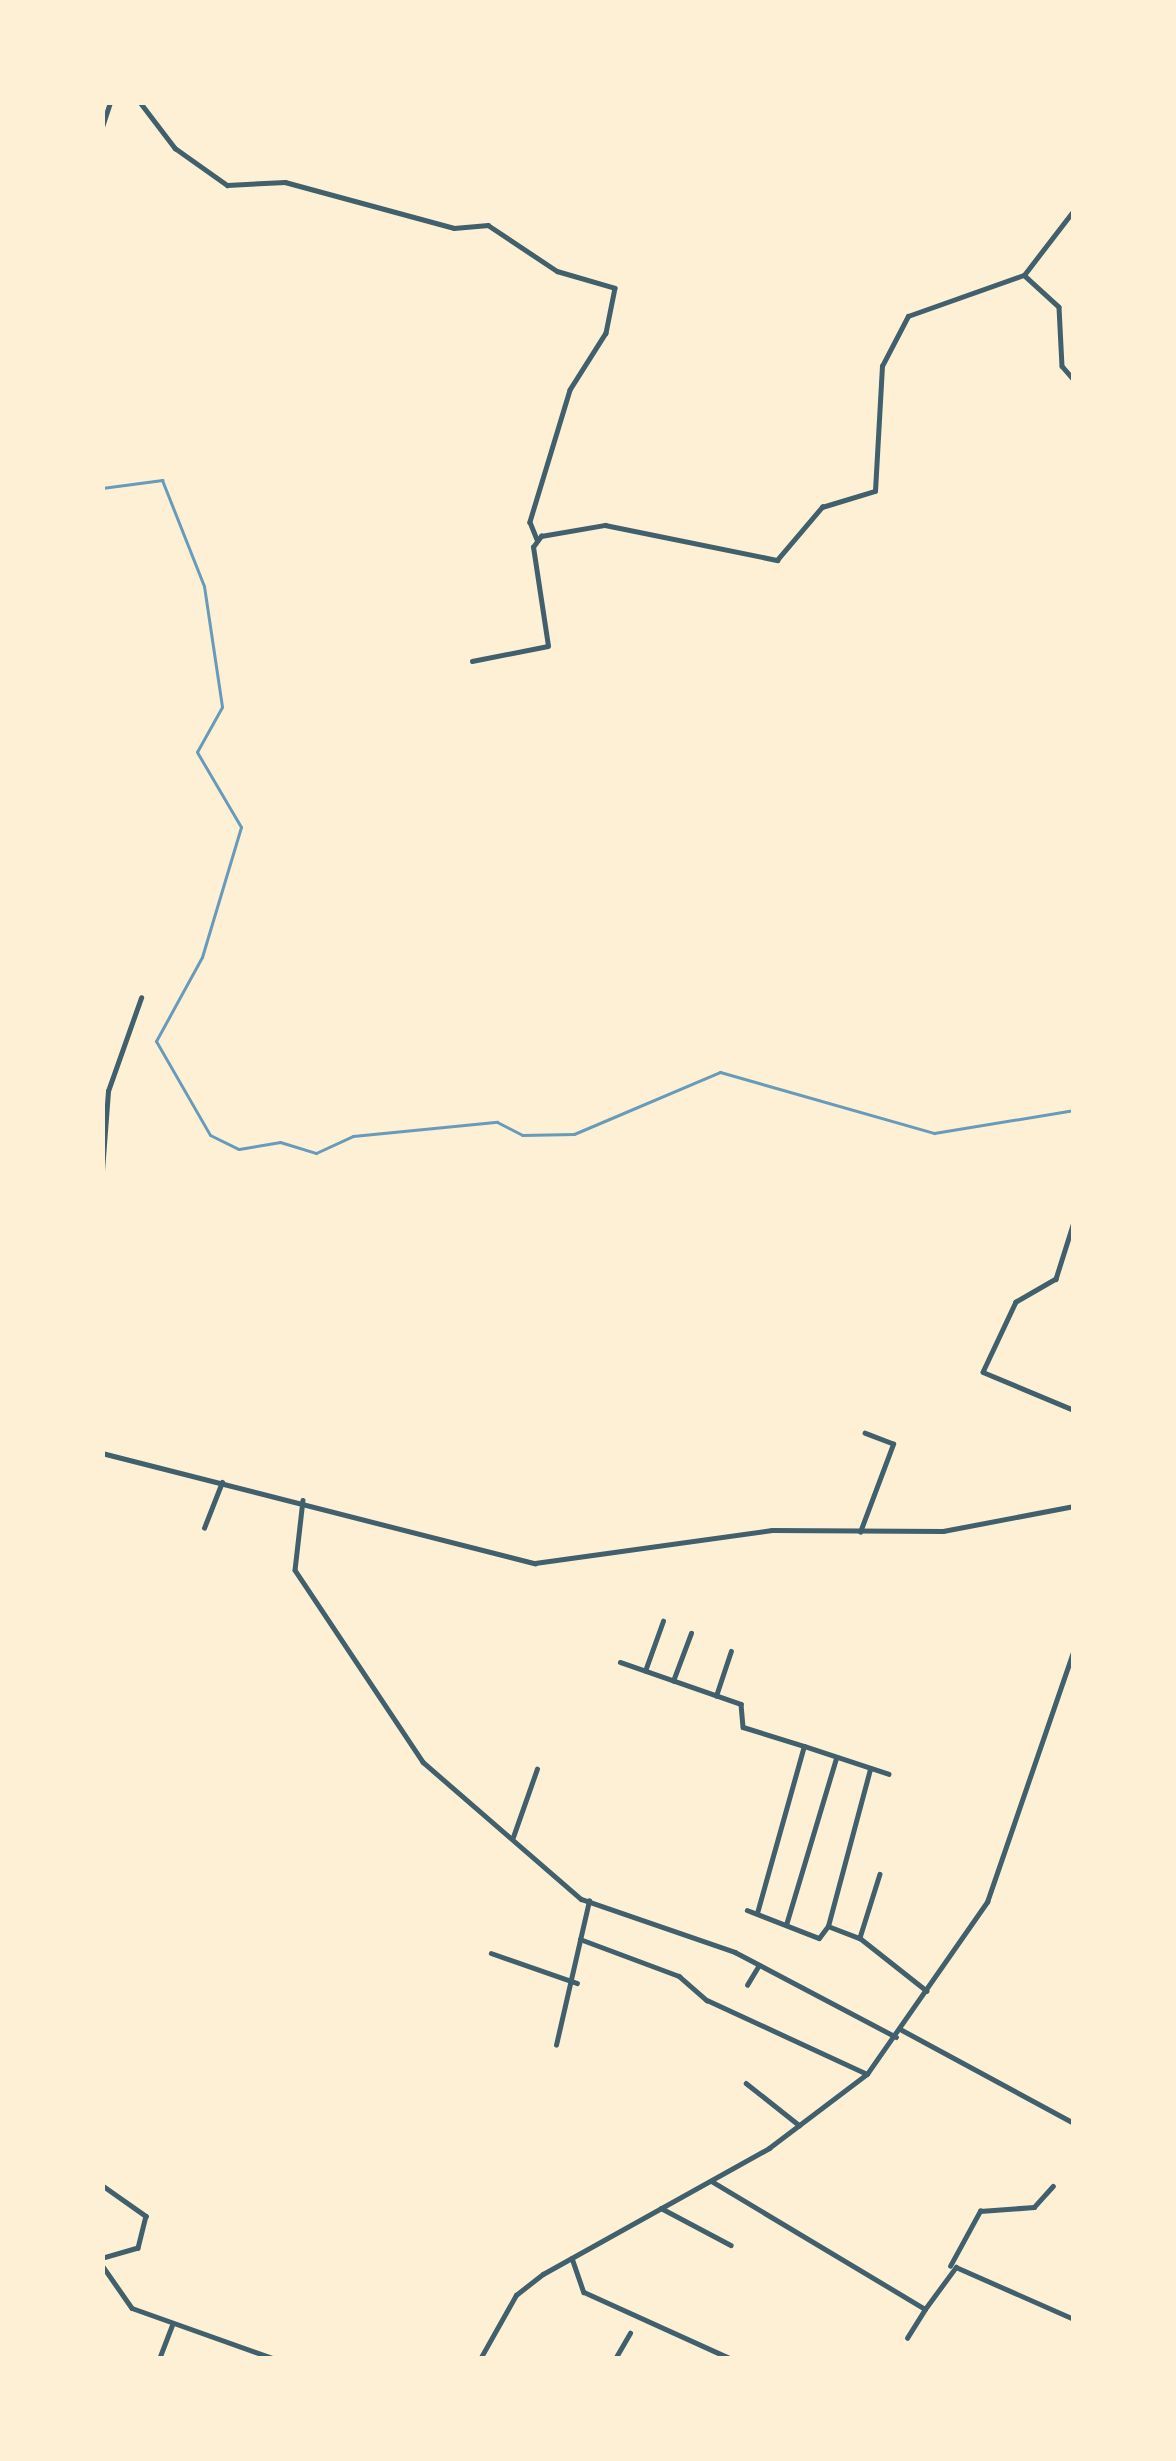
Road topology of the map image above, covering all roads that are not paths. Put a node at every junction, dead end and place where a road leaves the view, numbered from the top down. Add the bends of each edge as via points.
1 (110, 102) edge
2 (140, 102) edge
3 (102, 127) edge
4 (1074, 211) edge
5 (1024, 275) junction
6 (1074, 380) edge
7 (537, 539) junction
8 (472, 661) dead end
9 (141, 998) dead end
10 (104, 1110) edge
11 (102, 1171) edge
12 (1074, 1222) edge
13 (1074, 1410) edge
14 (865, 1432) dead end
15 (102, 1453) edge
16 (222, 1482) junction
17 (303, 1500) junction
18 (1074, 1506) edge
19 (204, 1528) dead end
20 (860, 1532) junction
21 (663, 1621) dead end
22 (691, 1633) dead end
23 (1074, 1649) edge
24 (730, 1651) dead end
25 (620, 1662) dead end
26 (645, 1671) junction
27 (673, 1681) junction
28 (716, 1696) junction
29 (804, 1746) junction
30 (837, 1757) junction
31 (870, 1768) junction
32 (538, 1769) dead end
33 (889, 1774) dead end
34 (513, 1837) junction
35 (880, 1874) dead end
36 (589, 1901) junction
37 (747, 1910) dead end
38 (757, 1913) junction
39 (786, 1925) junction
40 (828, 1926) junction
41 (860, 1938) junction
42 (580, 1939) junction
43 (491, 1953) dead end
44 (760, 1965) junction
45 (577, 1982) junction
46 (748, 1985) dead end
47 (927, 1991) junction
48 (902, 2030) junction
49 (897, 2037) junction
50 (556, 2045) dead end
51 (867, 2074) junction
52 (746, 2083) dead end
53 (1074, 2123) edge
54 (799, 2126) junction
55 (713, 2182) junction
56 (102, 2185) edge
57 (1053, 2186) dead end
58 (661, 2208) junction
59 (731, 2245) dead end
60 (572, 2258) junction
61 (102, 2261) edge
62 (947, 2271) junction
63 (112, 2291) junction
64 (102, 2297) edge
65 (925, 2309) junction
66 (1074, 2318) edge
67 (173, 2324) junction
68 (630, 2333) dead end
69 (908, 2338) dead end
70 (239, 2348) junction
71 (159, 2359) edge
72 (236, 2359) edge
73 (275, 2359) edge
74 (480, 2359) edge
75 (615, 2359) edge
76 (732, 2359) edge

1 - 3 street
2 - 7 street via 175,148 227,184 285,182 454,228 488,225 557,272 615,288 606,333 570,390 530,522
4 - 5 street
5 - 6 street via 1059,307 1062,366
5 - 7 street via 908,316 882,366 880,485 822,507 782,559 605,525
7 - 8 street via 548,646
9 - 10 street
10 - 11 street
12 - 13 street via 1056,1279 1016,1301 983,1372
14 - 20 street via 893,1444
15 - 16 street
16 - 17 street
16 - 19 street
17 - 20 street via 535,1563 772,1530
17 - 34 street via 293,1562 348,1662 423,1762
18 - 20 street via 944,1531
21 - 26 street
22 - 27 street
23 - 47 street via 987,1903
24 - 28 street
25 - 26 street
26 - 27 street
27 - 28 street
28 - 29 street via 740,1704 742,1727
29 - 30 street
29 - 38 street
30 - 31 street
30 - 39 street
31 - 33 street
31 - 40 street
32 - 34 street
34 - 36 street
35 - 41 street
36 - 42 street
36 - 44 street
37 - 38 street
38 - 39 street
39 - 40 street via 819,1938
40 - 41 street
41 - 47 street
42 - 45 street
42 - 51 street via 679,1976 707,2000
43 - 45 street
44 - 46 street
44 - 49 street
45 - 50 street
47 - 48 street
48 - 49 street
48 - 53 street
49 - 51 street
51 - 54 street
52 - 54 street
54 - 55 street
55 - 58 street
55 - 65 street
56 - 61 street via 146,2216 138,2248
57 - 62 street via 1034,2207 980,2211
58 - 59 street
58 - 60 street
60 - 74 street via 516,2295
60 - 76 street via 584,2292
61 - 63 street
62 - 65 street
62 - 66 street via 964,2268
63 - 64 street
63 - 67 street
65 - 69 street
67 - 70 street
67 - 71 street
68 - 75 street
70 - 72 street
70 - 73 street

